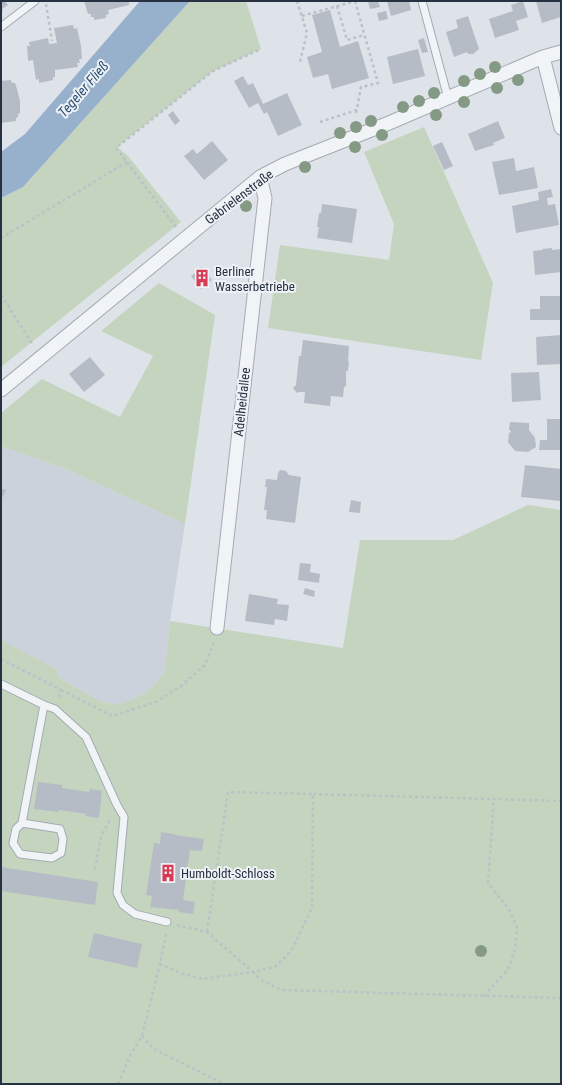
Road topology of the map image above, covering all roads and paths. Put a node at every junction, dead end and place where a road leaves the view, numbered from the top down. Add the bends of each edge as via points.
1 (35, 1) edge
2 (46, 1) edge
3 (297, 1) edge
4 (355, 1) edge
5 (422, 1) edge
6 (337, 6) junction
7 (302, 16) junction
8 (1, 27) edge
9 (364, 35) junction
10 (52, 41) dead end
11 (261, 49) dead end
12 (561, 52) edge
13 (543, 57) junction
14 (300, 62) dead end
15 (447, 93) junction
16 (357, 110) junction
17 (356, 114) dead end
18 (320, 122) dead end
19 (561, 128) edge
20 (127, 162) junction
21 (260, 177) junction
22 (1, 238) edge
23 (185, 238) junction
24 (1, 295) edge
25 (43, 355) junction
26 (1, 390) edge
27 (217, 632) joint
28 (1, 659) edge
29 (1, 684) edge
30 (61, 690) junction
31 (44, 705) junction
32 (55, 709) junction
33 (313, 794) junction
34 (494, 798) junction
35 (561, 801) edge
36 (117, 805) junction
37 (22, 823) junction
38 (95, 869) dead end
39 (167, 922) junction
40 (207, 932) junction
41 (160, 964) junction
42 (253, 972) junction
43 (484, 996) junction
44 (561, 998) edge
45 (142, 1036) junction
46 (118, 1084) edge
47 (224, 1084) edge

1 - 8 lane
2 - 10 path
3 - 7 path
4 - 6 path
4 - 9 path
5 - 15 lane
6 - 7 path
6 - 9 path via 347,40
7 - 14 path via 306,33
9 - 16 path via 378,83 361,87
11 - 20 path via 213,71 116,148
12 - 13 street, Gabrielenstraße
13 - 15 street, Gabrielenstraße
13 - 19 street
15 - 21 street, Gabrielenstraße
16 - 17 path
16 - 18 path
20 - 22 path
20 - 23 path
21 - 23 street, Gabrielenstraße
21 - 27 street, Adelheidallee via 265,198
23 - 25 street, Gabrielenstraße
24 - 25 path via 31,343
25 - 26 street, Gabrielenstraße
27 - 30 path via 205,665 181,686 156,702 112,716
28 - 30 path
29 - 31 lane
30 - 32 path
31 - 32 lane
31 - 37 lane
32 - 36 lane via 86,737
33 - 34 path
33 - 40 path via 228,792
33 - 42 path via 312,908 291,951 275,967
34 - 35 path
34 - 43 path via 488,883 508,908 517,927 515,950 508,969
36 - 38 path via 101,836
36 - 39 lane via 124,817 117,893 123,905 135,914
37 - 37 lane via 16,829 13,843 20,854 52,858 61,853 64,839 60,829
39 - 40 path
39 - 41 path
40 - 42 path
41 - 42 path via 202,979
41 - 45 path
42 - 43 path via 261,980 281,990
43 - 44 path
45 - 46 path
45 - 47 path via 154,1049

